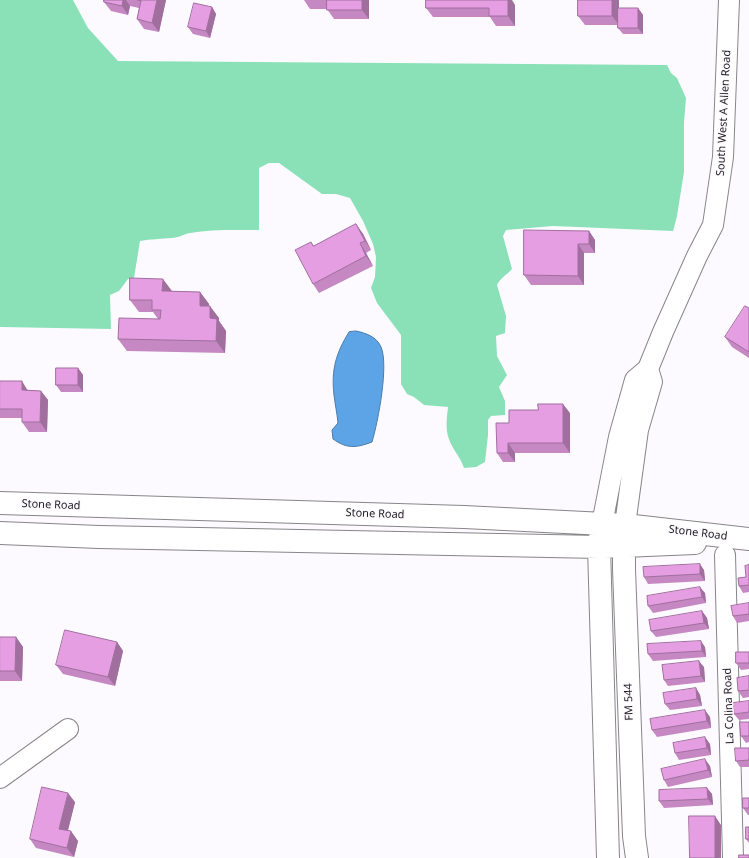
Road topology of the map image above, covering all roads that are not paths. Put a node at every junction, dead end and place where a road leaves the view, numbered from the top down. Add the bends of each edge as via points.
1 (729, 0) edge
2 (648, 369) junction
3 (0, 503) edge
4 (381, 514) junction
5 (602, 524) junction
6 (625, 525) junction
7 (0, 533) edge
8 (749, 540) edge
9 (380, 542) junction
10 (599, 547) junction
11 (624, 547) junction
12 (725, 555) dead end
13 (68, 729) dead end
14 (0, 778) edge
15 (608, 858) edge
16 (636, 858) edge
17 (734, 858) edge

1 - 2 street, South West A Allen Road via 723,157 713,224 696,256
2 - 5 street via 636,380 619,437
2 - 6 street via 652,382 638,430
3 - 4 main road, Stone Road
4 - 5 main road, Stone Road
4 - 9 main road
5 - 6 main road, Stone Road
5 - 10 main road
6 - 8 main road, Stone Road
6 - 11 main road, FM 544
7 - 9 main road, Stone Road
8 - 11 main road, Stone Road
9 - 10 main road, Stone Road
10 - 11 main road, Stone Road
10 - 15 main road
11 - 16 main road, FM 544
12 - 17 street, La Colina Road
13 - 14 street

